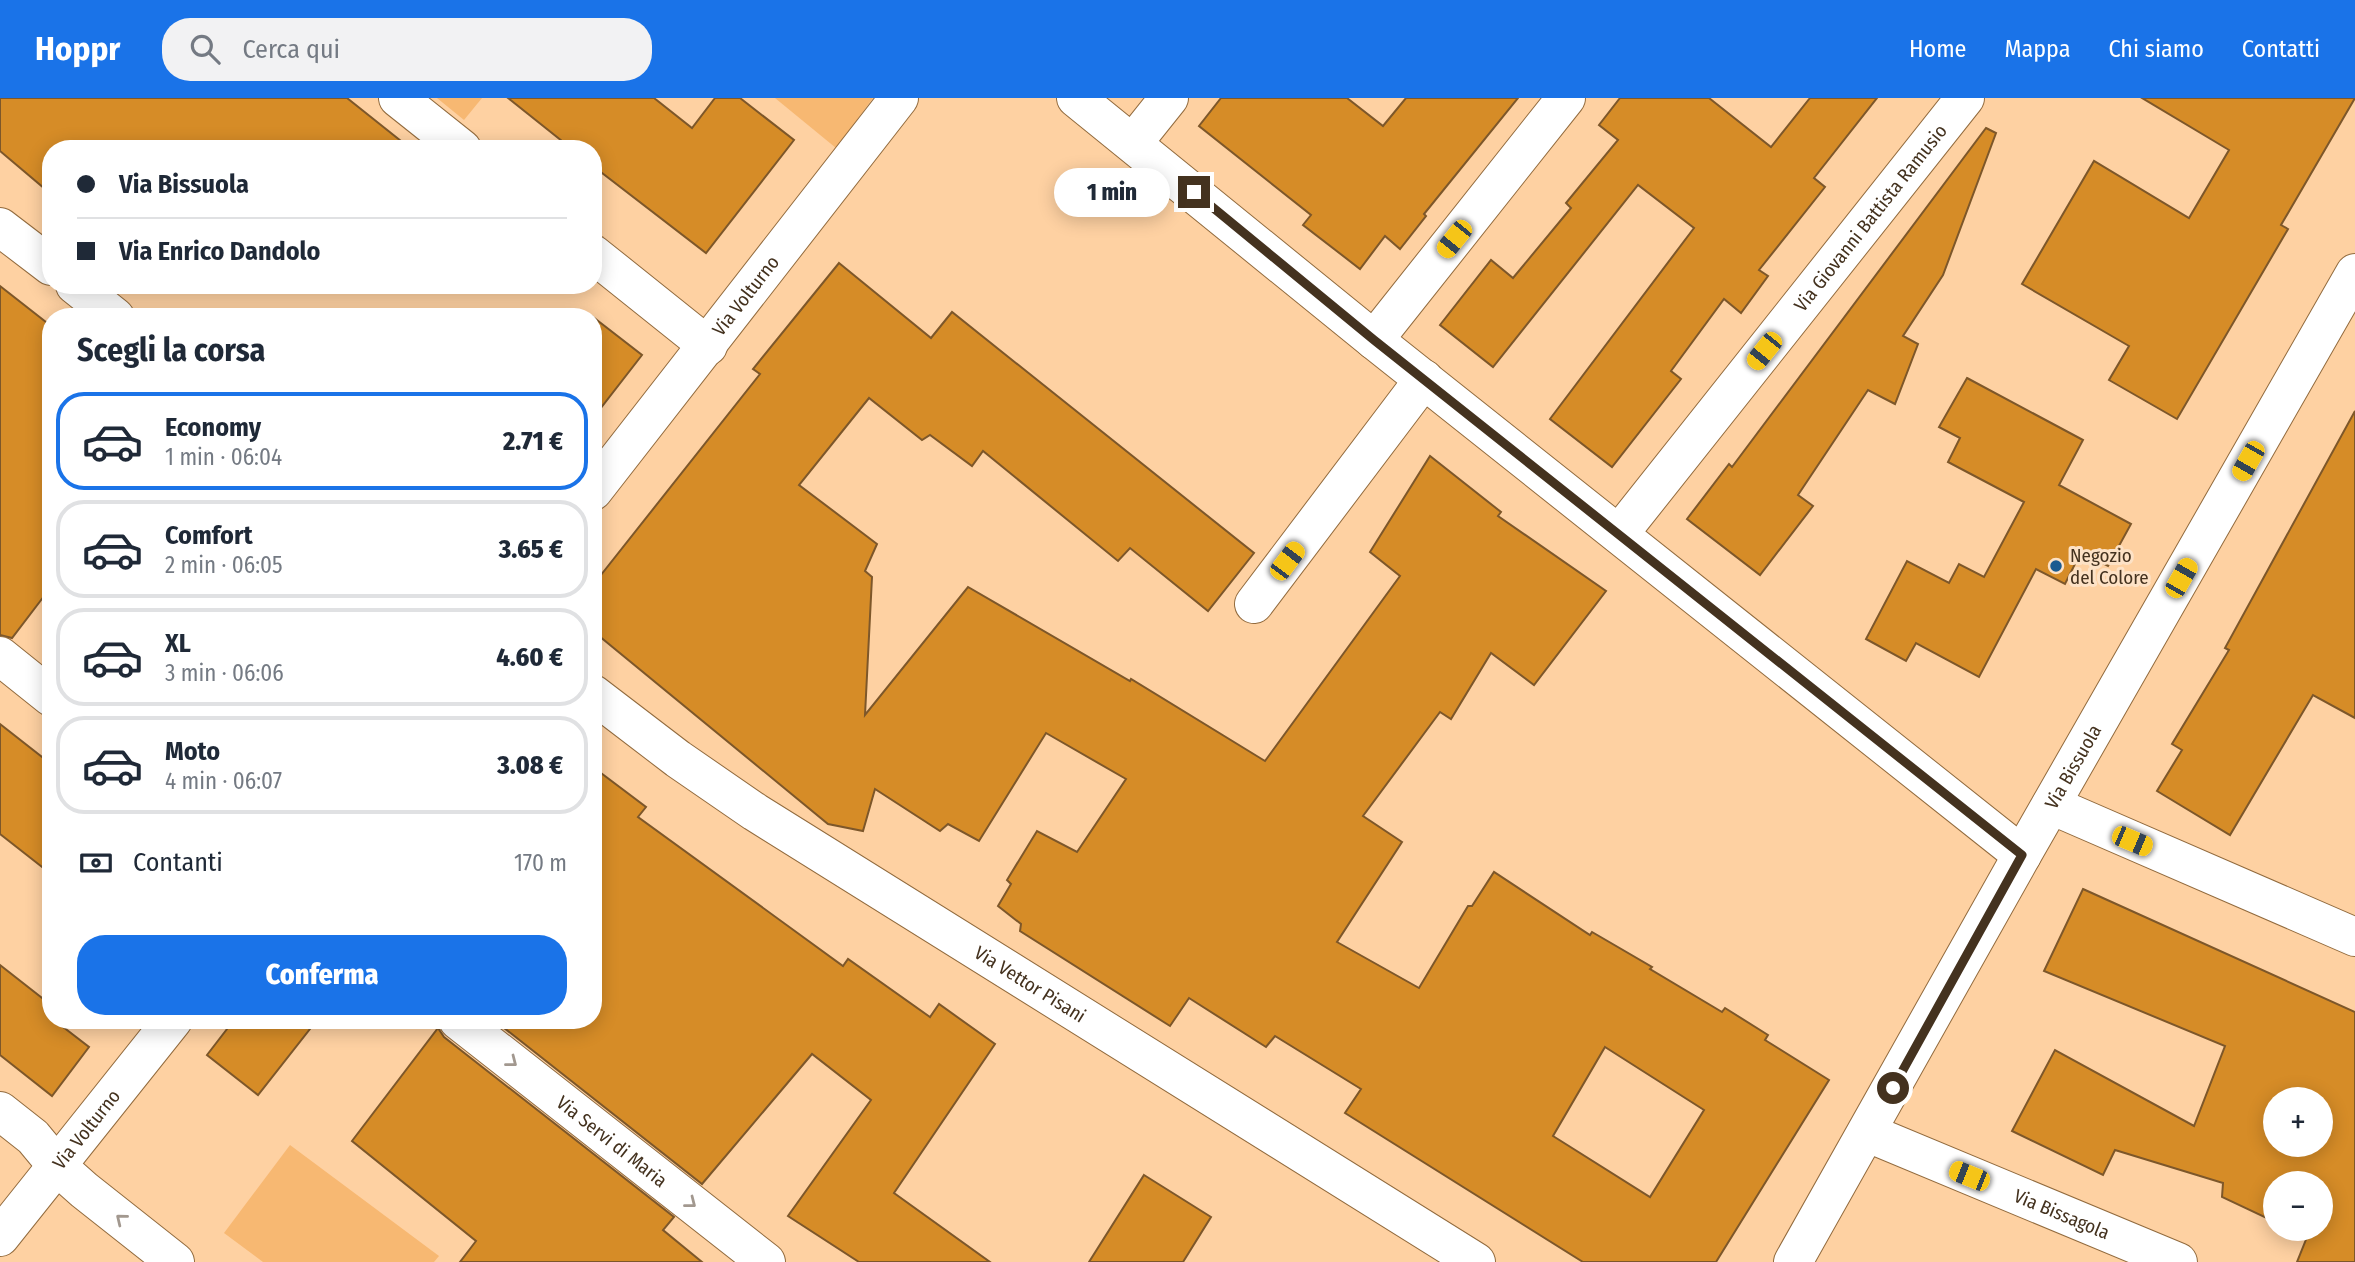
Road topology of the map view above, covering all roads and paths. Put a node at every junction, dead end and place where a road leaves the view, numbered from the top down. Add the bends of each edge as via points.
1 (398, 98) edge
2 (899, 98) edge
3 (1076, 98) edge
4 (1169, 98) edge
5 (1566, 98) edge
6 (1965, 98) edge
7 (451, 140) edge
8 (1133, 143) junction
9 (0, 226) edge
10 (42, 259) edge
11 (602, 261) edge
12 (2355, 273) edge
13 (86, 294) edge
14 (104, 308) edge
15 (1374, 340) junction
16 (708, 346) junction
17 (1424, 379) junction
18 (602, 480) edge
19 (1619, 534) junction
20 (1254, 604) dead end
21 (0, 656) edge
22 (42, 689) edge
23 (602, 701) edge
24 (2051, 806) junction
25 (2022, 855) junction
26 (2355, 937) edge
27 (166, 1029) edge
28 (469, 1029) edge
29 (0, 1111) edge
30 (1867, 1133) junction
31 (57, 1166) junction
32 (0, 1237) edge
33 (175, 1262) edge
34 (766, 1262) edge
35 (1476, 1262) edge
36 (1793, 1262) edge
37 (2179, 1262) edge

1 - 7 street
2 - 16 street, Via Volturno
3 - 8 street
4 - 8 street
5 - 15 street
6 - 19 street, Via Giovanni Battista Ramusio
8 - 15 street
9 - 10 street
11 - 16 street
12 - 24 street, Via Bissuola
13 - 14 street
15 - 17 street
16 - 18 street, Via Volturno
17 - 19 street
17 - 20 street
19 - 25 street
21 - 22 street
23 - 35 street, Via Vettor Pisani via 755,812
24 - 25 street, Via Bissuola
24 - 26 street
25 - 30 street, Via Bissuola
27 - 31 street, Via Volturno
28 -> 34 street, Via Servi di Maria
29 - 31 street via 33,1137
30 - 36 street, Via Bissuola
30 - 37 street, Via Bissagola
31 - 32 street, Via Volturno
33 -> 31 street

